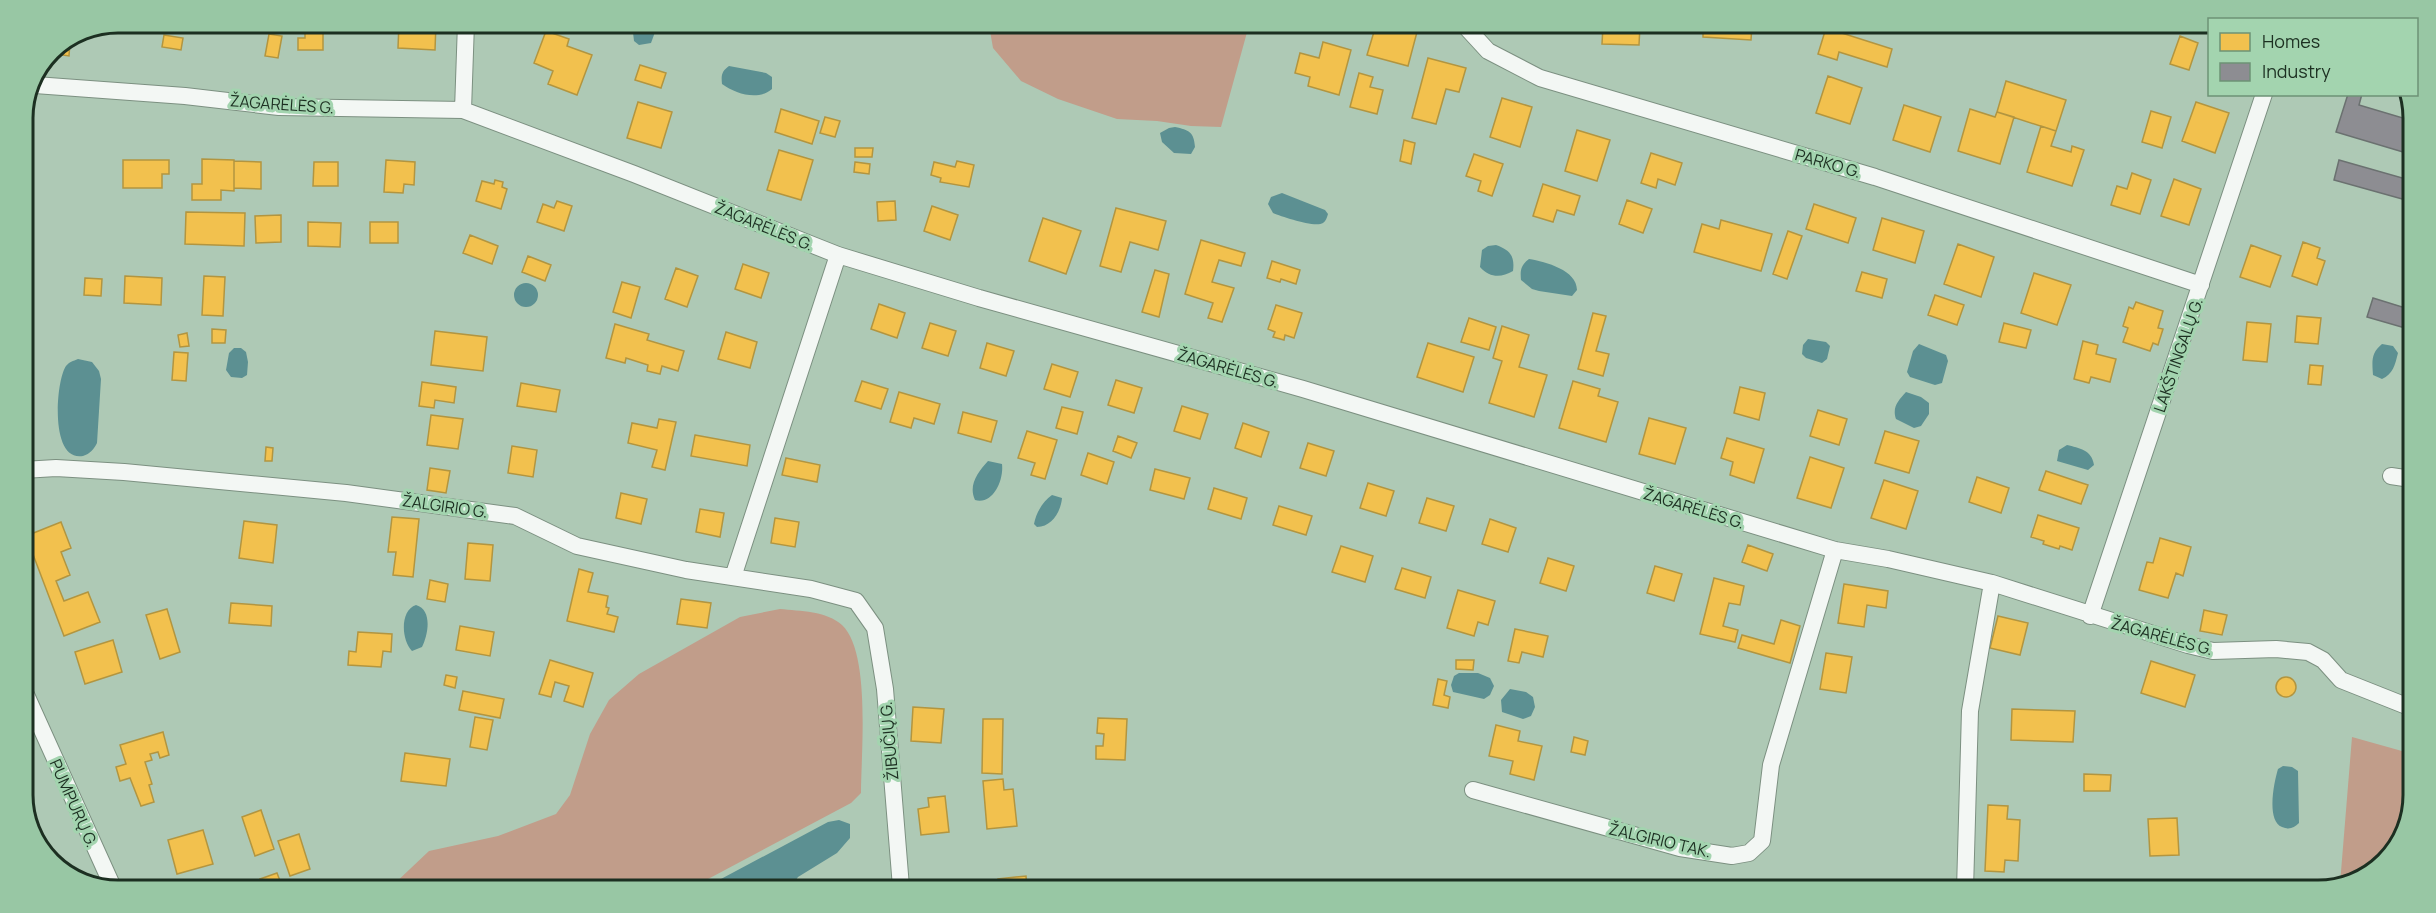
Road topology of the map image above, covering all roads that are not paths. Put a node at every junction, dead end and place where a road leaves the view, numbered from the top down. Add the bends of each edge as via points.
1 (466, 33) edge
2 (1471, 33) edge
3 (39, 85) edge
4 (2263, 96) edge
5 (463, 110) junction
6 (838, 255) junction
7 (2201, 285) junction
8 (33, 469) edge
9 (2391, 476) dead end
10 (2403, 478) edge
11 (1834, 550) junction
12 (733, 577) junction
13 (1992, 583) junction
14 (856, 601) joint
15 (2090, 616) junction
16 (2403, 705) edge
17 (33, 710) edge
18 (1473, 790) dead end
19 (109, 879) edge
20 (900, 880) edge
21 (1965, 880) edge

1 - 5 street
2 - 7 street, PARKO G. via 1488,51 1540,78 1875,177
3 - 5 street, ŽAGARĖLĖS G. via 279,107
4 - 7 street, LAKŠTINGALŲ G.
5 - 6 street, ŽAGARĖLĖS G.
6 - 11 street, ŽAGARĖLĖS G. via 1303,389
6 - 12 street
7 - 15 street, LAKŠTINGALŲ G.
8 - 12 street, ŽALGIRIO G. via 124,472 346,493 515,516 577,546
9 - 10 street
11 - 13 street, ŽAGARĖLĖS G.
11 - 18 street, ŽALGIRIO TAK. via 1772,765 1762,841 1749,853 1732,856 1680,848
12 - 14 street, ŽALGIRIO G. via 811,589
13 - 15 street, ŽAGARĖLĖS G.
13 - 21 street via 1970,711
14 - 20 street, ŽIBUČIŲ G. via 874,628 885,689
15 - 16 street, ŽAGARĖLĖS G. via 2213,651 2308,652 2323,660 2341,680
17 - 19 street, PUMPURŲ G.

